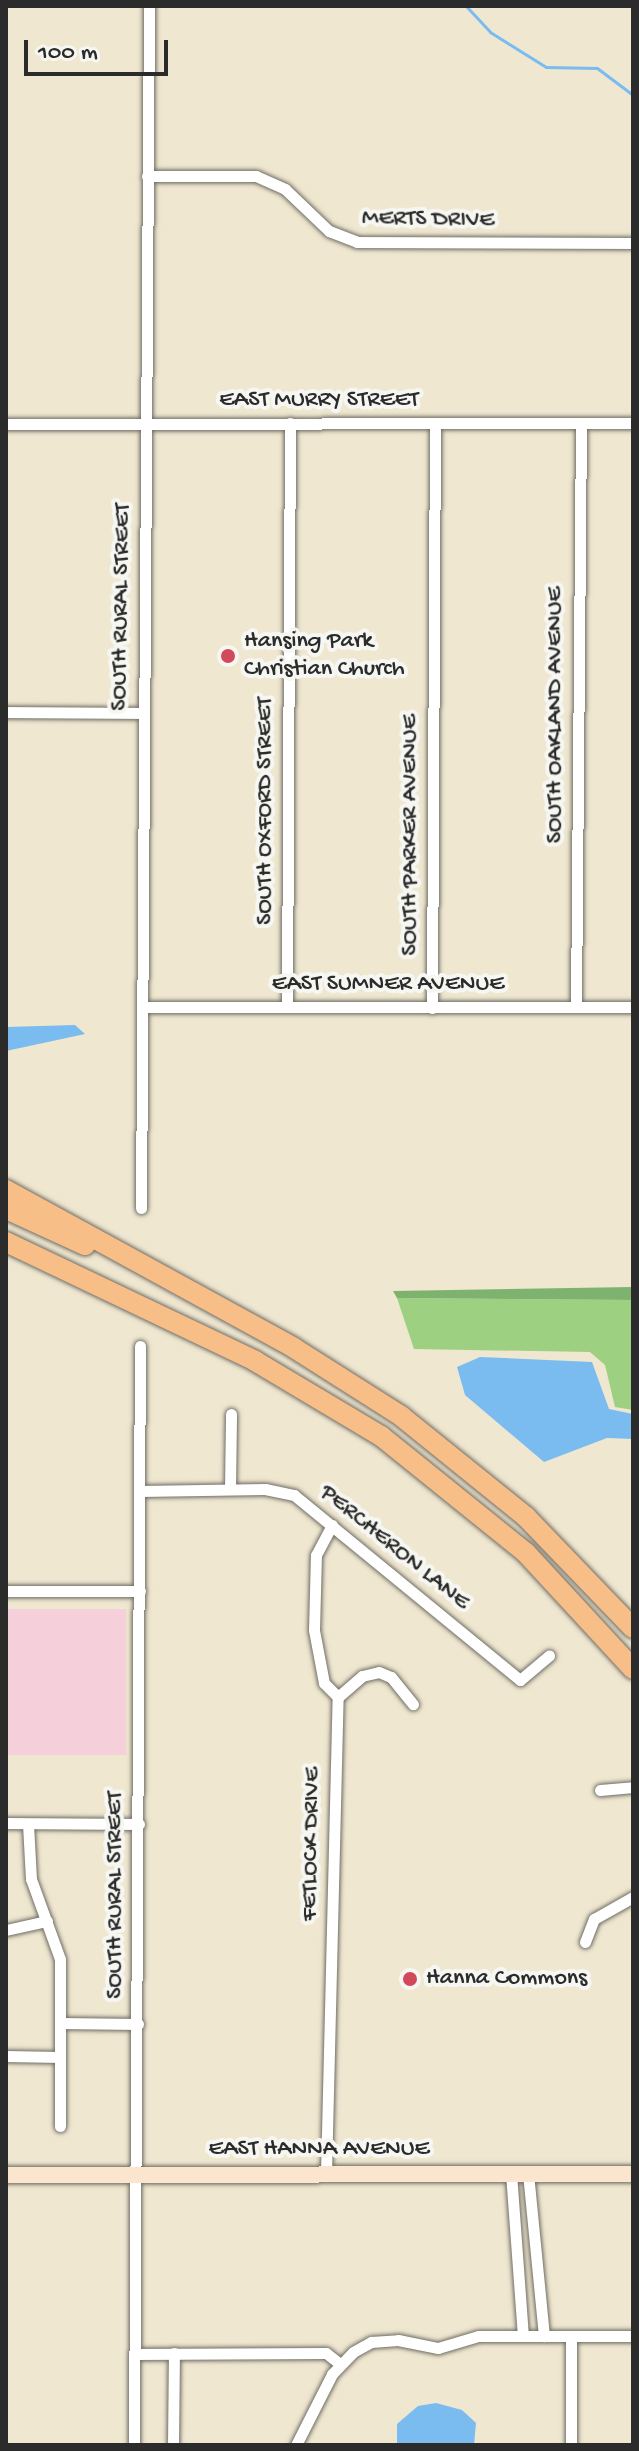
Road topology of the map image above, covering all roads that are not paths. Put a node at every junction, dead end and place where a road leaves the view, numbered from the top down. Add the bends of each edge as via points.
1 (149, 6) edge
2 (147, 176) junction
3 (633, 243) edge
4 (290, 423) junction
5 (435, 423) junction
6 (581, 423) junction
7 (633, 423) edge
8 (6, 424) edge
9 (146, 424) junction
10 (6, 712) edge
11 (143, 713) junction
12 (143, 1007) junction
13 (287, 1007) junction
14 (576, 1007) junction
15 (633, 1007) edge
16 (432, 1008) junction
17 (6, 1190) edge
18 (141, 1208) dead end
19 (6, 1209) edge
20 (6, 1242) edge
21 (6, 1254) edge
22 (213, 1303) junction
23 (194, 1332) junction
24 (140, 1346) dead end
25 (231, 1414) dead end
26 (230, 1489) junction
27 (140, 1491) junction
28 (332, 1525) junction
29 (6, 1591) edge
30 (140, 1591) junction
31 (633, 1628) edge
32 (549, 1656) dead end
33 (633, 1669) edge
34 (338, 1697) junction
35 (413, 1704) dead end
36 (633, 1787) edge
37 (600, 1790) dead end
38 (6, 1823) edge
39 (28, 1824) junction
40 (139, 1824) junction
41 (633, 1897) edge
42 (47, 1921) junction
43 (6, 1930) edge
44 (585, 1942) dead end
45 (60, 2023) junction
46 (138, 2024) junction
47 (6, 2056) edge
48 (60, 2057) junction
49 (60, 2126) dead end
50 (520, 2173) junction
51 (136, 2174) junction
52 (326, 2174) junction
53 (633, 2174) edge
54 (6, 2175) edge
55 (523, 2336) junction
56 (544, 2336) junction
57 (571, 2336) junction
58 (633, 2336) edge
59 (174, 2353) junction
60 (134, 2354) junction
61 (340, 2364) junction
62 (134, 2445) edge
63 (173, 2445) edge
64 (296, 2445) edge
65 (571, 2445) edge

1 - 2 street, SOUTH RURAL STREET
2 - 3 street, MERTS DRIVE via 256,176 285,189 329,231 357,242
2 - 9 street, SOUTH RURAL STREET
4 - 5 street, EAST MURRY STREET
4 - 9 street, EAST MURRY STREET
4 - 13 street, SOUTH OXFORD STREET
5 - 6 street, EAST MURRY STREET
5 - 16 street, SOUTH PARKER AVENUE
6 - 7 street, EAST MURRY STREET
6 - 14 street, SOUTH OAKLAND AVENUE
8 - 9 street, EAST MURRY STREET
9 - 11 street, SOUTH RURAL STREET
10 - 11 street
11 - 12 street, SOUTH RURAL STREET
12 - 13 street, EAST SUMNER AVENUE
12 - 18 street, SOUTH RURAL STREET
13 - 16 street, EAST SUMNER AVENUE
14 - 15 street, EAST SUMNER AVENUE
14 - 16 street, EAST SUMNER AVENUE
17 - 22 highway
19 - 22 highway
20 - 23 highway
21 - 23 highway
22 - 31 highway via 343,1377 440,1445 526,1517
23 - 33 highway via 324,1399 449,1486 549,1575
24 - 27 street, SOUTH RURAL STREET
25 - 26 street
26 - 27 street, PERCHERON LANE
26 - 28 street, PERCHERON LANE via 294,1495
27 - 30 street, SOUTH RURAL STREET
28 - 32 street, PERCHERON LANE via 520,1680
28 - 34 street, FETLOCK DRIVE via 316,1555 314,1630 324,1683
29 - 30 street
30 - 40 street, SOUTH RURAL STREET
34 - 35 street via 362,1676 379,1672 391,1677
34 - 52 street, FETLOCK DRIVE
36 - 37 street
38 - 39 street
39 - 40 street
39 - 42 street via 30,1872
40 - 46 street, SOUTH RURAL STREET
41 - 44 street via 594,1919
42 - 43 street
42 - 45 street via 60,1955
45 - 46 street
45 - 48 street
46 - 51 street, SOUTH RURAL STREET
47 - 48 street
48 - 49 street
50 - 52 main road, EAST HANNA AVENUE
50 - 53 main road, EAST HANNA AVENUE
50 - 55 street
50 - 56 street
51 - 52 main road, EAST HANNA AVENUE
51 - 54 main road, EAST HANNA AVENUE
51 - 60 street, SOUTH RURAL STREET
55 - 56 street
55 - 61 street via 478,2336 438,2348 380,2340
56 - 57 street
57 - 58 street
57 - 65 street
59 - 60 street
59 - 61 street via 326,2353
59 - 63 street
60 - 62 street, SOUTH RURAL STREET
61 - 64 street

